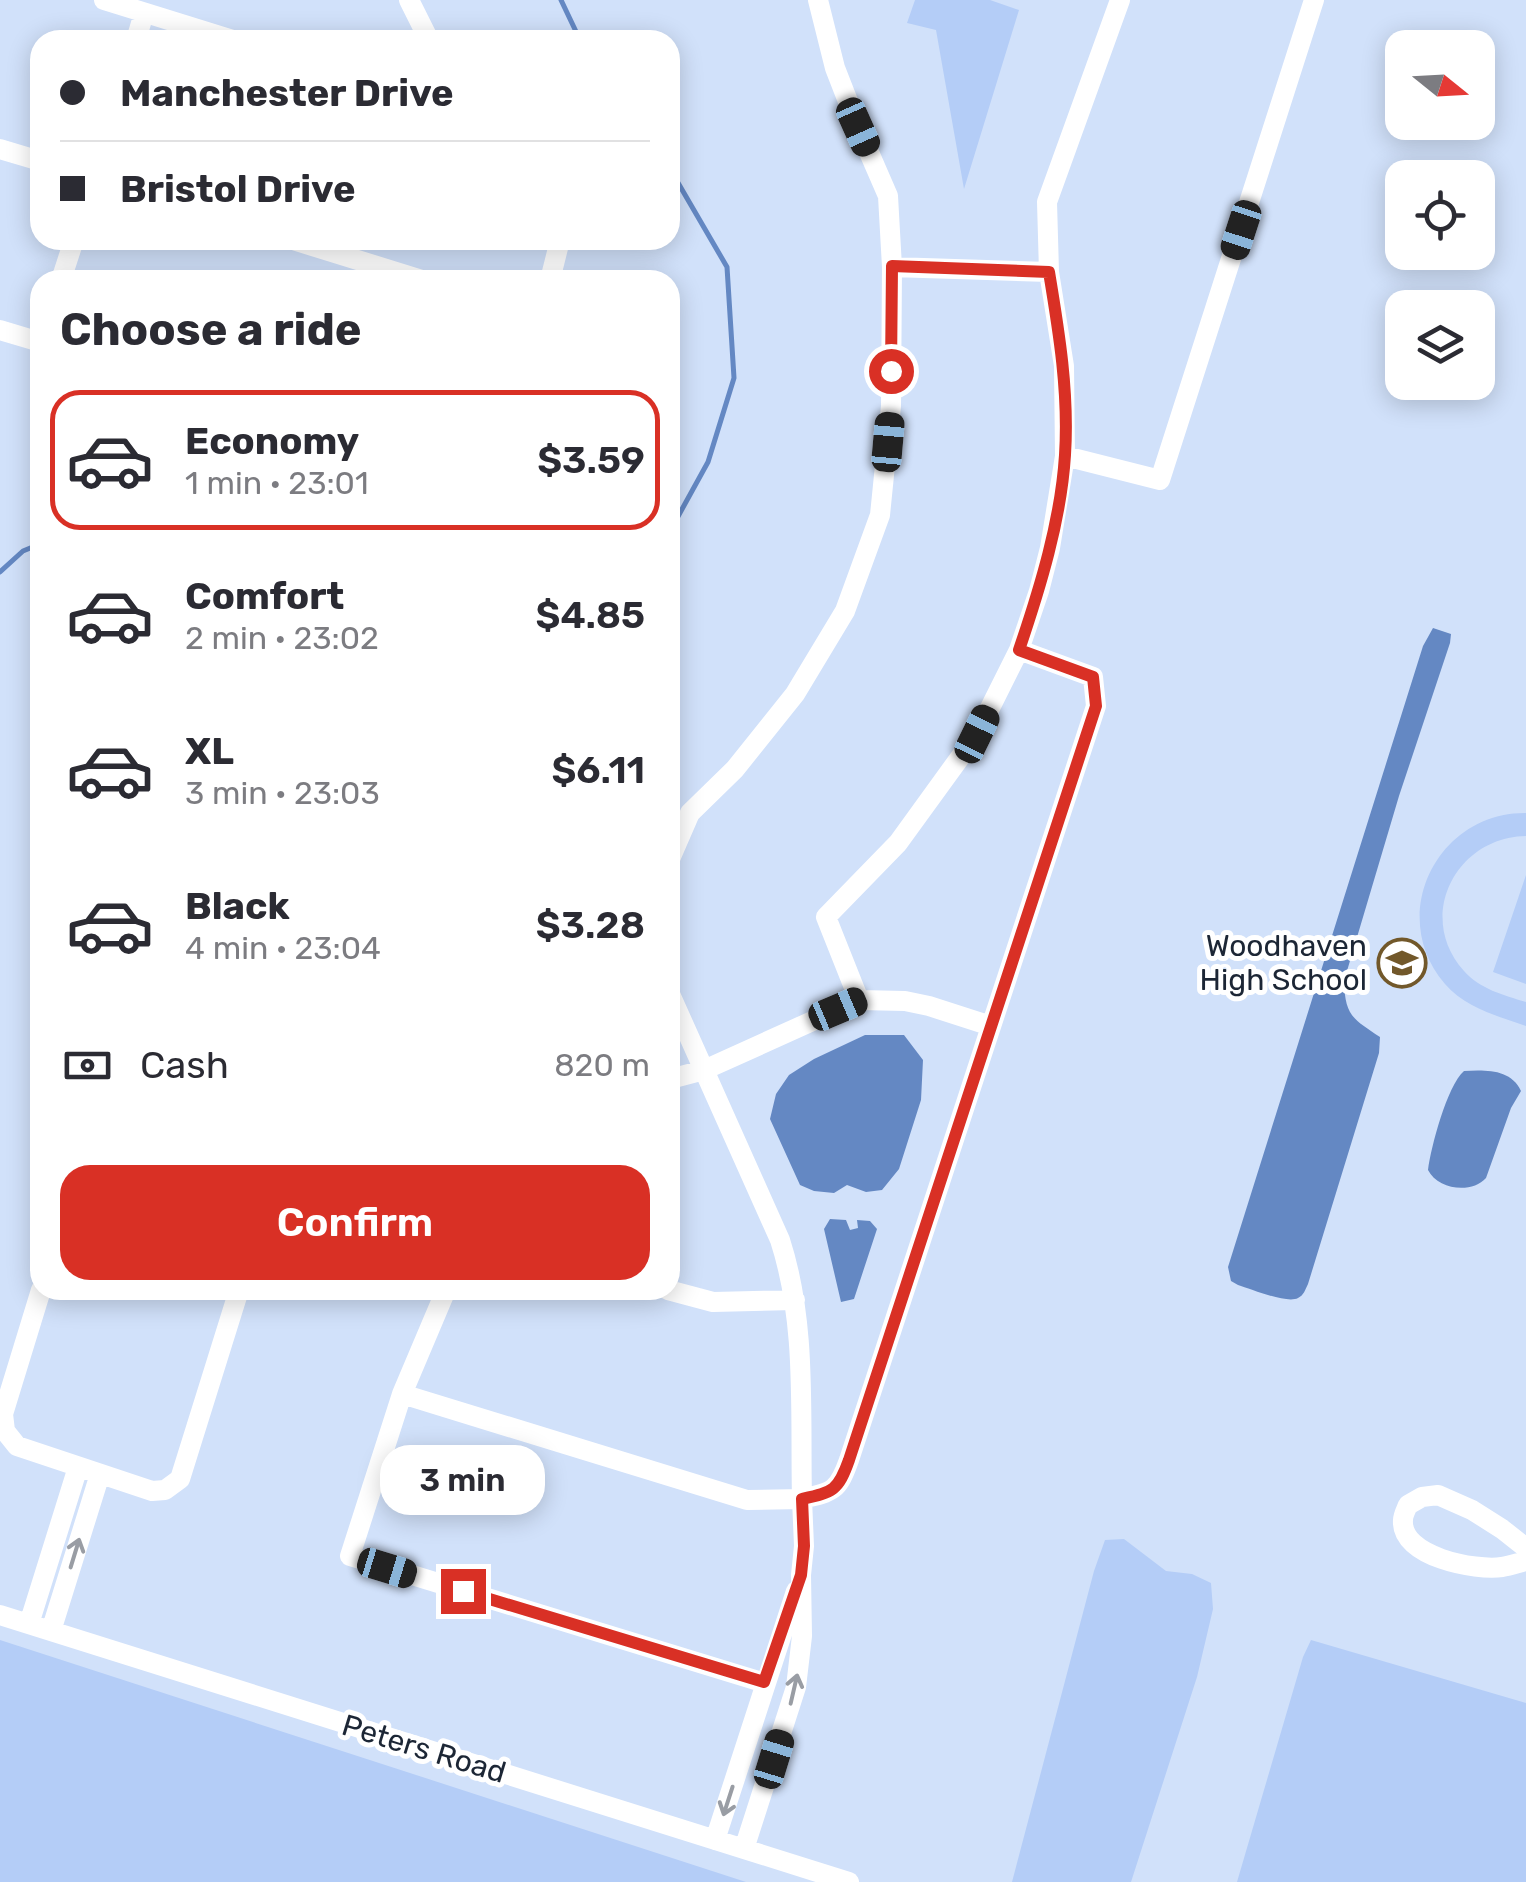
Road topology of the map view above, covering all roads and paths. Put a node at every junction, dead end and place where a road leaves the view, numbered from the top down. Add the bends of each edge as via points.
1 (104, 0) edge
2 (409, 0) edge
3 (818, 0) edge
4 (1120, 0) edge
5 (1314, 0) edge
6 (144, 13) junction
7 (139, 30) edge
8 (199, 30) edge
9 (424, 30) edge
10 (0, 149) edge
11 (30, 158) edge
12 (325, 250) edge
13 (892, 266) junction
14 (390, 270) edge
15 (1049, 272) junction
16 (0, 330) edge
17 (30, 339) edge
18 (1065, 456) junction
19 (1019, 650) junction
20 (680, 836) edge
21 (859, 1000) junction
22 (680, 1016) edge
23 (991, 1026) junction
24 (704, 1070) junction
25 (680, 1076) edge
26 (680, 1293) edge
27 (39, 1300) edge
28 (236, 1300) edge
29 (442, 1300) edge
30 (795, 1300) junction
31 (402, 1394) junction
32 (78, 1467) junction
33 (100, 1474) junction
34 (802, 1499) junction
35 (1526, 1548) edge
36 (1526, 1561) edge
37 (801, 1575) junction
38 (0, 1615) edge
39 (29, 1624) junction
40 (51, 1632) junction
41 (764, 1682) junction
42 (715, 1840) junction
43 (744, 1849) junction
44 (849, 1882) edge

1 - 6 street
2 - 9 street
3 - 13 street via 835,68 888,196
4 - 15 street via 1047,202
5 - 18 street via 1160,480
6 - 7 street
6 - 8 street
10 - 11 street
12 - 14 street
13 - 15 street
13 - 20 street via 891,406 880,515 845,611 796,694 690,813
15 - 18 street via 1064,366
16 - 17 street
18 - 19 street via 1050,548
19 - 21 street via 977,734 898,842 826,917
19 - 23 street via 1093,677 1096,706
21 - 23 street via 904,1001
21 - 24 street
22 - 24 street
23 - 34 street via 842,1479 830,1493
24 - 25 street
24 - 30 street via 780,1240
26 - 30 street via 713,1302
27 - 32 street via 3,1414 5,1431 17,1446
28 - 33 street via 180,1480 152,1490
29 - 31 street
30 - 34 street
31 - 34 street via 747,1500
31 - 41 street via 350,1556
32 - 33 street
32 - 39 street
40 -> 33 street
34 - 37 street
35 - 36 street via 1438,1495 1408,1505 1403,1521 1405,1534 1424,1553 1466,1566
37 - 41 street
43 -> 37 street via 796,1686
38 - 39 street, Peters Road
39 - 40 street, Peters Road
40 - 42 street, Peters Road
41 -> 42 street
42 - 43 street, Peters Road
43 - 44 street, Peters Road

